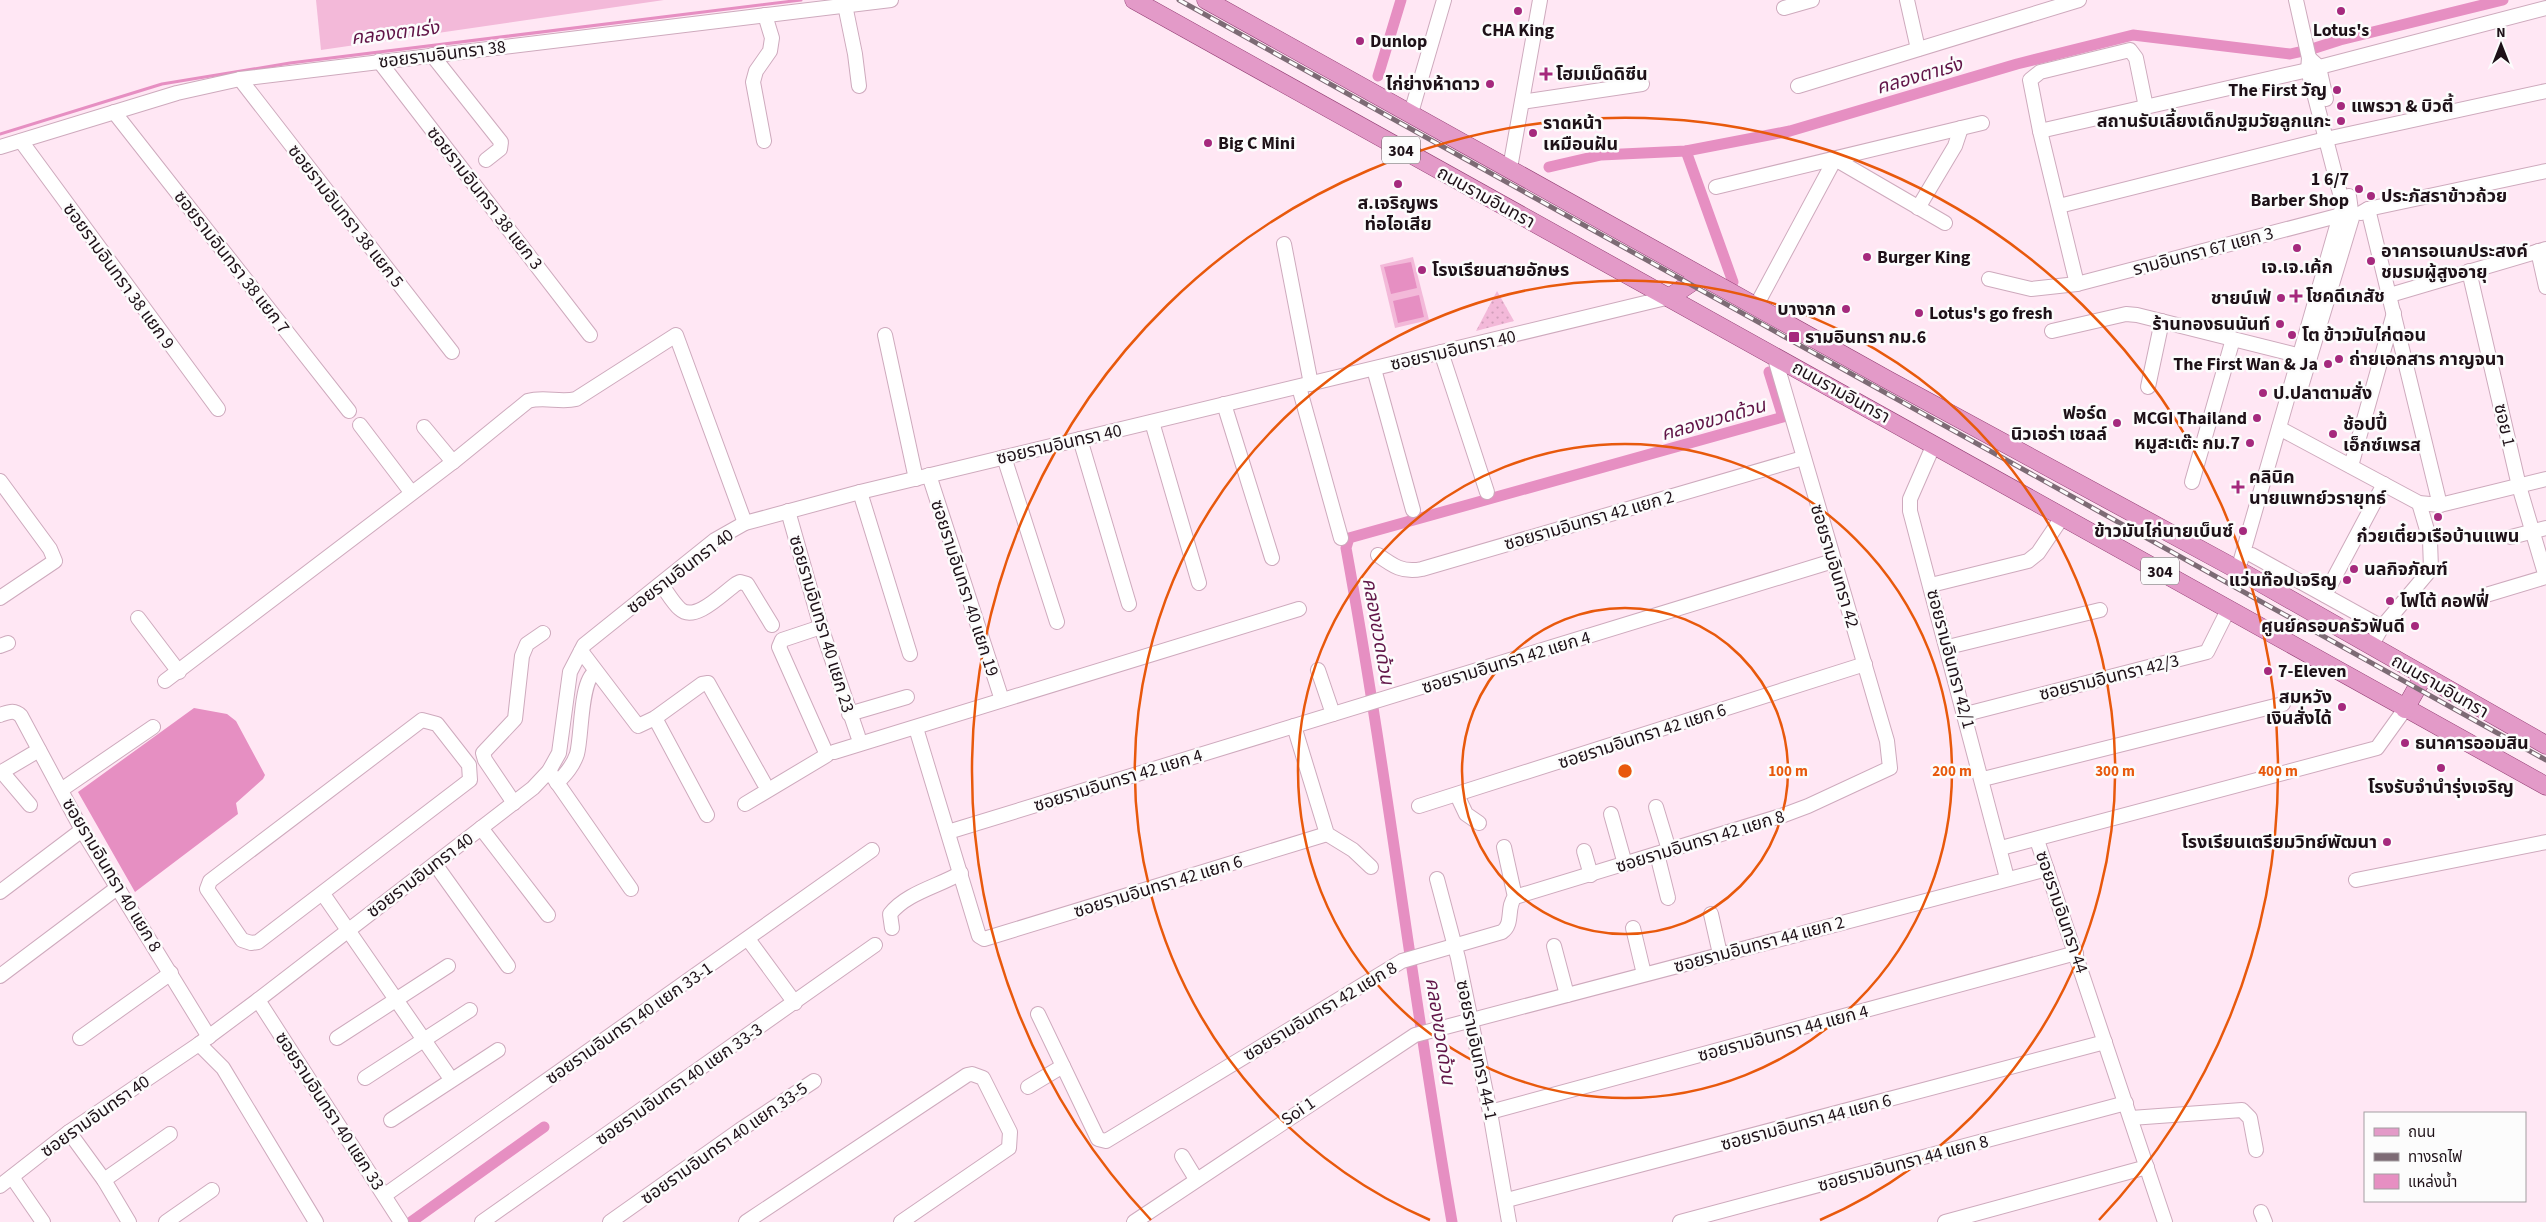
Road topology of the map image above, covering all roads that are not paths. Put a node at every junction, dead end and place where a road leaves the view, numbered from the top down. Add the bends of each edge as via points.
1 (891, 0) edge
2 (1134, 0) edge
3 (1206, 0) edge
4 (1444, 0) edge
5 (1539, 0) edge
6 (1812, 0) edge
7 (1907, 0) edge
8 (2079, 0) edge
9 (2296, 0) edge
10 (845, 5) junction
11 (1784, 8) dead end
12 (2546, 8) edge
13 (765, 15) junction
14 (1918, 49) junction
15 (432, 55) junction
16 (379, 61) junction
17 (2312, 65) junction
18 (240, 79) junction
19 (1642, 84) dead end
20 (859, 86) dead end
21 (1798, 86) dead end
22 (2546, 91) edge
23 (1522, 102) junction
24 (2146, 107) junction
25 (114, 112) junction
26 (1411, 113) junction
27 (1982, 123) dead end
28 (1961, 128) junction
29 (2040, 131) junction
30 (2330, 138) junction
31 (21, 141) junction
32 (764, 141) dead end
33 (0, 147) edge
34 (1835, 158) junction
35 (486, 160) dead end
36 (1510, 168) junction
37 (2546, 171) edge
38 (1716, 187) dead end
39 (2059, 206) junction
40 (1918, 208) junction
41 (2368, 209) junction
42 (2346, 216) junction
43 (1944, 223) dead end
44 (1284, 244) dead end
45 (2542, 250) edge
46 (2469, 271) junction
47 (1701, 276) junction
48 (1989, 279) dead end
49 (2077, 284) junction
50 (2546, 287) edge
51 (2390, 295) junction
52 (1670, 298) junction
53 (1756, 306) junction
54 (2394, 312) junction
55 (2162, 321) junction
56 (2052, 330) dead end
57 (590, 335) dead end
58 (885, 335) dead end
59 (2233, 339) junction
60 (452, 352) dead end
61 (1441, 352) junction
62 (1774, 355) junction
63 (2301, 356) junction
64 (1374, 369) junction
65 (1305, 385) junction
66 (2148, 387) dead end
67 (1224, 404) junction
68 (218, 409) dead end
69 (349, 411) dead end
70 (1152, 422) junction
71 (360, 425) dead end
72 (424, 427) dead end
73 (2283, 430) junction
74 (1080, 439) junction
75 (1934, 444) junction
76 (1004, 457) junction
77 (1803, 458) junction
78 (453, 462) junction
79 (2351, 466) junction
80 (930, 475) junction
81 (916, 479) junction
82 (2546, 479) edge
83 (0, 481) edge
84 (2192, 482) dead end
85 (2384, 484) junction
86 (2519, 486) junction
87 (411, 492) junction
88 (860, 492) junction
89 (1486, 492) dead end
90 (2420, 503) junction
91 (2440, 505) junction
92 (788, 510) junction
93 (1413, 510) dead end
94 (2063, 516) junction
95 (745, 523) junction
96 (2540, 530) edge
97 (2511, 537) dead end
98 (1341, 538) dead end
99 (1378, 555) dead end
100 (2252, 555) junction
101 (1272, 558) dead end
102 (1834, 562) junction
103 (2243, 572) junction
104 (2546, 577) edge
105 (1199, 583) dead end
106 (661, 584) junction
107 (1931, 585) junction
108 (2324, 595) junction
109 (2486, 595) dead end
110 (0, 598) edge
111 (1129, 604) dead end
112 (1299, 609) dead end
113 (2100, 610) dead end
114 (2228, 610) junction
115 (138, 618) dead end
116 (1057, 622) dead end
117 (772, 625) dead end
118 (821, 626) junction
119 (2382, 627) junction
120 (543, 633) dead end
121 (2371, 646) junction
122 (1948, 647) junction
123 (581, 651) junction
124 (910, 654) dead end
125 (1865, 664) junction
126 (1318, 670) dead end
127 (178, 672) junction
128 (595, 672) junction
129 (2423, 677) junction
130 (165, 681) dead end
131 (907, 697) dead end
132 (1002, 700) junction
133 (2283, 704) dead end
134 (2405, 708) junction
135 (849, 714) junction
136 (1333, 714) junction
137 (1966, 714) junction
138 (0, 715) edge
139 (655, 718) junction
140 (1294, 726) junction
141 (154, 727) dead end
142 (916, 728) junction
143 (858, 736) dead end
144 (2546, 745) edge
145 (39, 750) junction
146 (834, 752) dead end
147 (1, 772) edge
148 (1881, 773) joint
149 (553, 777) junction
150 (1983, 779) junction
151 (764, 783) dead end
152 (2546, 786) edge
153 (61, 790) junction
154 (1457, 795) junction
155 (514, 803) junction
156 (745, 804) dead end
157 (30, 805) dead end
158 (1418, 806) dead end
159 (1656, 807) dead end
160 (1611, 814) dead end
161 (707, 815) dead end
162 (1479, 823) dead end
163 (481, 828) junction
164 (82, 830) junction
165 (948, 832) junction
166 (1328, 834) junction
167 (2037, 840) junction
168 (2546, 842) edge
169 (1504, 847) dead end
170 (2001, 848) junction
171 (872, 850) dead end
172 (1584, 851) dead end
173 (1663, 852) junction
174 (435, 864) junction
175 (1625, 864) junction
176 (1371, 867) dead end
177 (2047, 869) junction
178 (961, 873) junction
179 (1591, 875) junction
180 (2007, 878) junction
181 (1437, 879) dead end
182 (2356, 880) dead end
183 (117, 888) junction
184 (631, 889) dead end
185 (0, 892) edge
186 (323, 894) junction
187 (1515, 897) junction
188 (1668, 898) dead end
189 (1712, 914) dead end
190 (548, 916) dead end
191 (892, 928) dead end
192 (1632, 928) dead end
193 (347, 931) junction
194 (748, 940) junction
195 (875, 945) dead end
196 (1454, 945) junction
197 (1554, 946) dead end
198 (2076, 953) junction
199 (1720, 954) junction
200 (448, 966) dead end
201 (508, 966) dead end
202 (171, 973) junction
203 (1644, 974) junction
204 (0, 976) edge
205 (1567, 995) junction
206 (258, 1000) junction
207 (396, 1002) junction
208 (795, 1003) junction
209 (470, 1010) dead end
210 (1038, 1014) dead end
211 (1471, 1020) junction
212 (80, 1038) dead end
213 (337, 1038) dead end
214 (424, 1040) junction
215 (204, 1041) junction
216 (2105, 1042) junction
217 (498, 1050) dead end
218 (1063, 1066) junction
219 (365, 1078) dead end
220 (451, 1079) junction
221 (814, 1081) dead end
222 (1028, 1087) dead end
223 (2126, 1103) junction
224 (1490, 1112) junction
225 (2131, 1118) junction
226 (391, 1120) dead end
227 (69, 1132) junction
228 (170, 1134) dead end
229 (2256, 1150) dead end
230 (1182, 1156) dead end
231 (2147, 1167) junction
232 (12, 1177) junction
233 (1196, 1179) junction
234 (104, 1180) junction
235 (0, 1186) edge
236 (212, 1190) dead end
237 (385, 1195) junction
238 (1507, 1200) junction
239 (43, 1222) edge
240 (129, 1222) edge
241 (166, 1222) edge
242 (316, 1222) edge
243 (401, 1222) edge
244 (482, 1222) edge
245 (610, 1222) edge
246 (746, 1222) edge
247 (901, 1222) edge
248 (1134, 1222) edge
249 (1510, 1222) edge
250 (1680, 1222) edge
251 (1944, 1222) edge
252 (2165, 1222) edge

1 - 10 street, ซอยรามอินทรา 38
2 - 52 main road, ถนนรามอินทรา / 304
3 - 26 main road, ถนนรามอินทรา / 304
4 - 26 street
5 - 23 street
6 - 11 street
7 - 14 street
8 - 14 street
9 - 17 street
10 - 13 street, ซอยรามอินทรา 38
10 - 20 street
12 - 17 street
13 - 15 street, ซอยรามอินทรา 38
13 - 32 street via 772,38 770,51 756,71 753,82
14 - 21 street
15 - 16 street, ซอยรามอินทรา 38
15 - 35 street via 501,142 500,149
16 - 18 street, ซอยรามอินทรา 38
16 - 57 street, ซอยรามอินทรา 38 แยก 3
17 - 24 street
17 - 30 street
18 - 25 street, ซอยรามอินทรา 38
18 - 60 street, ซอยรามอินทรา 38 แยก 5
19 - 23 street
22 - 30 street
23 - 36 street
24 - 29 street
24 - 29 street via 2136,58 2130,50 2125,50 2032,76
25 - 31 street, ซอยรามอินทรา 38
25 - 69 street, ซอยรามอินทรา 38 แยก 7
26 - 36 main road, ถนนรามอินทรา / 304
27 - 28 street
28 - 34 street
28 - 40 street via 1955,146
29 - 39 street
30 - 39 street
30 - 42 street via 2350,203
31 - 33 street, ซอยรามอินทรา 38
31 - 68 street, ซอยรามอินทรา 38 แยก 9
34 - 38 street
34 - 40 street
34 - 53 street
36 - 47 main road, ถนนรามอินทรา / 304
37 - 41 street, รามอินทรา 67 แยก 3
39 - 49 street
40 - 43 street
41 - 42 street, รามอินทรา 67 แยก 3
41 - 51 street
42 - 49 street, รามอินทรา 67 แยก 3
42 - 63 street
42 - 73 street
44 - 65 street
45 - 46 street
45 - 50 street
46 - 51 street
46 - 86 street, ซอย 1
47 - 52 main road
47 - 53 main road, ถนนรามอินทรา / 304
48 - 49 street, รามอินทรา 67 แยก 3 via 2031,289
51 - 54 street
52 - 61 street, ซอยรามอินทรา 40
52 - 62 main road, ถนนรามอินทรา / 304
53 - 103 main road, ถนนรามอินทรา / 304
54 - 79 street
54 - 91 street
55 - 56 street via 2126,314
55 - 59 street
55 - 66 street
58 - 81 street
59 - 63 street
59 - 84 street
61 - 64 street, ซอยรามอินทรา 40
61 - 89 street
62 - 75 main road, ถนนรามอินทรา / 304
62 - 77 street, ซอยรามอินทรา 42
63 - 73 street
64 - 65 street, ซอยรามอินทรา 40
64 - 93 street
65 - 67 street, ซอยรามอินทรา 40
65 - 98 street
67 - 70 street, ซอยรามอินทรา 40
67 - 101 street
70 - 74 street, ซอยรามอินทรา 40
70 - 105 street
71 - 87 street
72 - 78 street
73 - 79 street
73 - 100 street
73 - 103 street
74 - 76 street, ซอยรามอินทรา 40
74 - 111 street
75 - 94 main road, ถนนรามอินทรา / 304
75 - 107 street, ซอยรามอินทรา 42/1 via 1910,504
76 - 80 street, ซอยรามอินทรา 40
76 - 116 street
77 - 99 street, ซอยรามอินทรา 42 แยก 2 via 1422,569 1404,570
77 - 102 street, ซอยรามอินทรา 42
78 - 87 street
78 - 95 street via 528,401 576,399 676,335
79 - 85 street
80 - 81 street, ซอยรามอินทรา 40
80 - 132 street, ซอยรามอินทรา 40 แยก 19
81 - 88 street, ซอยรามอินทรา 40
82 - 86 street
83 - 110 street via 50,549 55,561
85 - 90 street
85 - 108 street
86 - 91 street
86 - 96 street, ซอย 1
87 - 127 street
88 - 92 street, ซอยรามอินทรา 40
88 - 124 street
90 - 91 street
90 - 119 street via 2430,540 2431,569
92 - 95 street, ซอยรามอินทรา 40
92 - 118 street, ซอยรามอินทรา 40 แยก 23
94 - 107 street via 2038,553 2028,561
94 - 114 main road, ถนนรามอินทรา / 304
95 - 106 street, ซอยรามอินทรา 40 via 715,540
96 - 97 street
96 - 104 street, ซอย 1
100 - 103 street
100 - 108 street
102 - 125 street, ซอยรามอินทรา 42
102 - 136 street, ซอยรามอินทรา 42 แยก 4
103 - 121 main road, ถนนรามอินทรา / 304
104 - 109 street
106 - 117 street via 681,610 688,614 697,613 736,584 747,584
106 - 123 street, ซอยรามอินทรา 40 via 584,645
107 - 122 street, ซอยรามอินทรา 42/1
108 - 119 street
112 - 132 street
113 - 122 street
114 - 134 main road, ถนนรามอินทรา / 304
114 - 137 street, ซอยรามอินทรา 42/3 via 2207,652
115 - 127 street
118 - 135 street, ซอยรามอินทรา 40 แยก 23
118 - 156 street via 782,640 779,647 827,755
119 - 121 street
120 - 155 street via 526,644 522,656 515,719 483,753
121 - 129 main road, ถนนรามอินทรา / 304
122 - 137 street, ซอยรามอินทรา 42/1
123 - 128 street
123 - 149 street, ซอยรามอินทรา 40 via 570,672
125 - 148 street, ซอยรามอินทรา 42 via 1891,758 1890,768
125 - 154 street, ซอยรามอินทรา 42 แยก 6
126 - 136 street
127 - 130 street
128 - 139 street via 638,726
128 - 149 street via 587,682 577,754 570,769
129 - 134 main road
129 - 144 main road, ถนนรามอินทรา / 304
131 - 135 street
132 - 142 street
133 - 150 street
134 - 152 main road, ถนนรามอินทรา / 304
134 - 167 street, ซอยรามอินทรา 44 via 2377,748
135 - 143 street, ซอยรามอินทรา 40 แยก 23
136 - 140 street, ซอยรามอินทรา 42 แยก 4
137 - 150 street, ซอยรามอินทรา 42/1
138 - 145 street, ซอยรามอินทรา 40 แยก 8 via 16,712
139 - 151 street via 708,682
139 - 161 street
140 - 165 street, ซอยรามอินทรา 42 แยก 4
140 - 166 street
141 - 153 street
142 - 146 street
142 - 165 street
145 - 147 street
145 - 153 street, ซอยรามอินทรา 40 แยก 8
147 - 157 street
148 - 173 street, ซอยรามอินทรา 42 แยก 8 via 1808,806
149 - 155 street, ซอยรามอินทรา 40
149 - 184 street
150 - 170 street, ซอยรามอินทรา 42/1
153 - 164 street, ซอยรามอินทรา 40 แยก 8
154 - 158 street, ซอยรามอินทรา 42 แยก 6
154 - 162 street via 1466,814
155 - 163 street, ซอยรามอินทรา 40
159 - 173 street
160 - 175 street
163 - 174 street, ซอยรามอินทรา 40
163 - 190 street
164 - 183 street, ซอยรามอินทรา 40 แยก 8
164 - 185 street
165 - 178 street
166 - 176 street via 1353,850
166 - 178 street, ซอยรามอินทรา 42 แยก 6 via 984,939 980,936
167 - 170 street
167 - 177 street, ซอยรามอินทรา 44
168 - 182 street
169 - 187 street, ซอยรามอินทรา 42 แยก 8
170 - 180 street, ซอยรามอินทรา 42/1
171 - 194 street, ซอยรามอินทรา 40 แยก 33-1
172 - 179 street
173 - 175 street, ซอยรามอินทรา 42 แยก 8
173 - 188 street
174 - 193 street, ซอยรามอินทรา 40
174 - 201 street
175 - 179 street, ซอยรามอินทรา 42 แยก 8
177 - 180 street, ซอยรามอินทรา 44 แยก 2
177 - 198 street, ซอยรามอินทรา 44
178 - 191 street via 913,896 893,910 890,914
179 - 187 street, ซอยรามอินทรา 42 แยก 8
180 - 199 street, ซอยรามอินทรา 44 แยก 2
181 - 196 street, ซอยรามอินทรา 44-1
183 - 202 street, ซอยรามอินทรา 40 แยก 8
183 - 204 street
186 - 186 street via 470,780 469,765 437,724 422,720 210,881 207,889 242,940 251,943 258,942
186 - 193 street
187 - 196 street, ซอยรามอินทรา 42 แยก 8 via 1506,930
189 - 199 street
192 - 203 street
193 - 206 street, ซอยรามอินทรา 40
193 - 207 street
194 - 208 street
194 - 237 street, ซอยรามอินทรา 40 แยก 33-1
195 - 208 street, ซอยรามอินทรา 40 แยก 33-3
196 - 211 street, ซอยรามอินทรา 44-1
196 - 218 street, ซอยรามอินทรา 42 แยก 8 via 1402,961 1106,1141 1098,1139
197 - 205 street
198 - 216 street, ซอยรามอินทรา 44
198 - 224 street, ซอยรามอินทรา 44 แยก 4
199 - 203 street, ซอยรามอินทรา 44 แยก 2
200 - 207 street
202 - 212 street
202 - 215 street, ซอยรามอินทรา 40 แยก 8
203 - 205 street, ซอยรามอินทรา 44 แยก 2
205 - 211 street, ซอยรามอินทรา 44 แยก 2
206 - 215 street, ซอยรามอินทรา 40
206 - 237 street, ซอยรามอินทรา 40 แยก 33
207 - 213 street
207 - 214 street
208 - 244 street, ซอยรามอินทรา 40 แยก 33-3
209 - 214 street
210 - 218 street
211 - 224 street, ซอยรามอินทรา 44-1
211 - 233 street, Soi 1 via 1420,1033
214 - 219 street
214 - 220 street
215 - 227 street, ซอยรามอินทรา 40
215 - 242 street, ซอยรามอินทรา 40 แยก 8
216 - 223 street, ซอยรามอินทรา 44
216 - 238 street, ซอยรามอินทรา 44 แยก 6
217 - 220 street
218 - 222 street
220 - 226 street
221 - 245 street, ซอยรามอินทรา 40 แยก 33-5
223 - 225 street, ซอยรามอินทรา 44
223 - 250 street, ซอยรามอินทรา 44 แยก 8
224 - 238 street, ซอยรามอินทรา 44-1
225 - 229 street via 2242,1110 2250,1118
225 - 231 street, ซอยรามอินทรา 44
227 - 232 street, ซอยรามอินทรา 40
227 - 234 street
228 - 234 street
230 - 233 street
231 - 251 street
231 - 252 street, ซอยรามอินทรา 44
232 - 235 street, ซอยรามอินทรา 40
232 - 239 street
233 - 248 street, Soi 1
234 - 240 street
236 - 241 street
237 - 243 street, ซอยรามอินทรา 40 แยก 33
238 - 249 street, ซอยรามอินทรา 44-1
246 - 247 street via 967,1075 978,1075 983,1078 1010,1132 1009,1148

